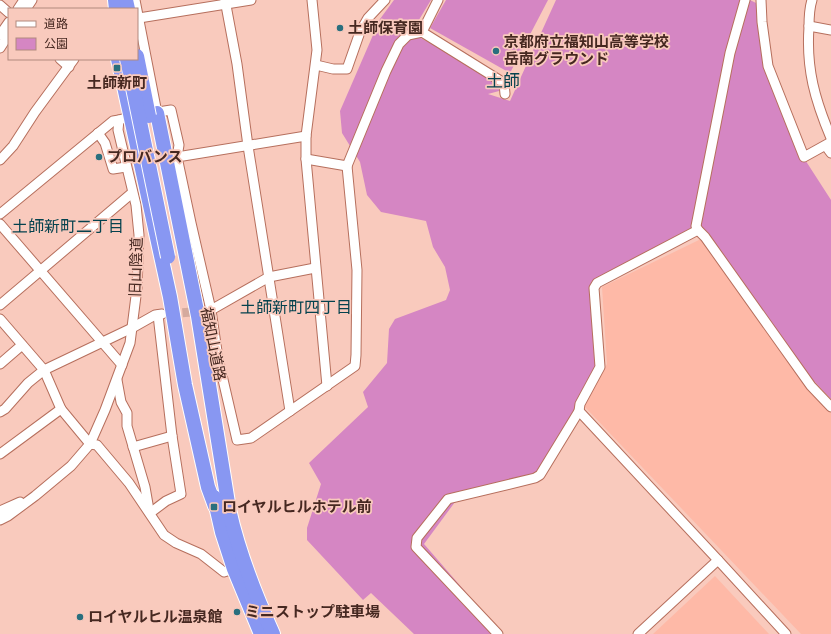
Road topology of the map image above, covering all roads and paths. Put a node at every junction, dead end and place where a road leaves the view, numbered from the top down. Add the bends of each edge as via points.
1 (251, 0) edge
2 (312, 0) edge
3 (385, 0) edge
4 (438, 0) edge
5 (744, 0) edge
6 (761, 0) edge
7 (812, 0) edge
8 (226, 2) edge
9 (0, 5) edge
10 (8, 12) edge
11 (138, 12) edge
12 (8, 23) edge
13 (809, 26) junction
14 (831, 30) edge
15 (422, 32) junction
16 (138, 34) edge
17 (0, 35) edge
18 (8, 36) edge
19 (0, 48) edge
20 (61, 60) edge
21 (73, 60) edge
22 (118, 60) edge
23 (127, 60) edge
24 (138, 60) edge
25 (316, 65) junction
26 (69, 67) junction
27 (505, 94) dead end
28 (157, 113) junction
29 (124, 118) junction
30 (98, 133) junction
31 (306, 136) junction
32 (831, 138) edge
33 (831, 143) edge
34 (248, 146) junction
35 (831, 153) edge
36 (177, 157) junction
37 (306, 159) junction
38 (0, 160) edge
39 (347, 166) junction
40 (126, 167) junction
41 (132, 193) junction
42 (0, 214) edge
43 (0, 224) edge
44 (698, 230) junction
45 (173, 255) junction
46 (315, 268) junction
47 (40, 271) junction
48 (268, 277) junction
49 (0, 305) edge
50 (207, 311) junction
51 (0, 319) edge
52 (132, 328) junction
53 (102, 342) junction
54 (22, 345) junction
55 (0, 364) edge
56 (122, 365) junction
57 (44, 370) junction
58 (117, 380) junction
59 (327, 386) junction
60 (831, 406) edge
61 (61, 409) junction
62 (579, 411) junction
63 (0, 412) edge
64 (290, 412) junction
65 (172, 436) junction
66 (90, 444) junction
67 (133, 447) junction
68 (0, 454) edge
69 (222, 507) junction
70 (0, 511) edge
71 (150, 513) junction
72 (0, 520) edge
73 (718, 560) junction
74 (234, 569) junction
75 (261, 634) edge
76 (273, 634) edge
77 (498, 634) edge
78 (638, 634) edge
79 (786, 634) edge

1 - 8 street
2 - 25 street
3 - 25 street via 368,18 360,32 347,69
4 - 15 street
5 - 44 street via 721,97 696,226
6 - 33 street via 768,66 804,157
7 - 13 street
8 - 11 street
8 - 34 street
9 - 10 street
12 - 17 street
13 - 14 street
13 - 32 street via 808,44 813,89
15 - 27 street via 504,83
15 - 39 street via 408,35 399,44
16 - 28 street
18 - 19 street
20 - 26 street
21 - 26 street
22 - 29 highway
23 - 45 highway, 福知山道路, bridge
24 - 45 highway, 福知山道路, bridge
25 - 31 street
26 - 38 street via 13,146
28 - 29 street
28 - 36 street via 171,110 179,145
28 - 69 highway via 198,316
29 - 30 street via 113,120
29 - 40 street, 旧山陰道 via 118,130
29 - 69 highway via 170,297 185,385 208,488
30 - 40 street via 105,143 113,169
30 - 42 street
31 - 34 street
31 - 37 street
33 - 35 street via 828,149
34 - 36 street
34 - 48 street
36 - 50 street
37 - 39 street
37 - 46 street
39 - 59 street via 357,270 356,355 355,366
40 - 41 street, 旧山陰道
41 - 47 street
41 - 52 street, 旧山陰道 via 139,235
43 - 47 street
44 - 60 street via 811,386
44 - 62 street via 597,283 594,288 600,367 580,404
45 - 69 highway, 福知山道路 via 193,392 211,474
46 - 48 street
46 - 59 street
47 - 49 street
47 - 53 street
48 - 50 street
48 - 64 street
50 - 64 street via 237,440 252,438
51 - 54 street
52 - 53 street
52 - 56 street, 旧山陰道
52 - 65 street via 160,315
53 - 56 street
53 - 57 street
54 - 55 street
54 - 57 street
56 - 58 street, 旧山陰道
57 - 61 street
57 - 63 street
58 - 66 street, 旧山陰道
58 - 67 street via 121,402 127,413 127,426
59 - 64 street
61 - 66 street
61 - 68 street
62 - 73 street
62 - 77 street via 540,475 448,499 417,538 416,547
65 - 67 street
65 - 71 street via 182,494 166,501
66 - 70 street via 18,504
66 - 71 street via 97,445
66 - 72 street, 旧山陰道 via 65,471 36,496
67 - 71 street
69 - 74 highway, 福知山道路 via 222,532
69 - 76 highway, 福知山道路
71 - 74 street via 164,535 201,554 224,572
73 - 78 street
73 - 79 street
74 - 75 highway, 福知山道路

